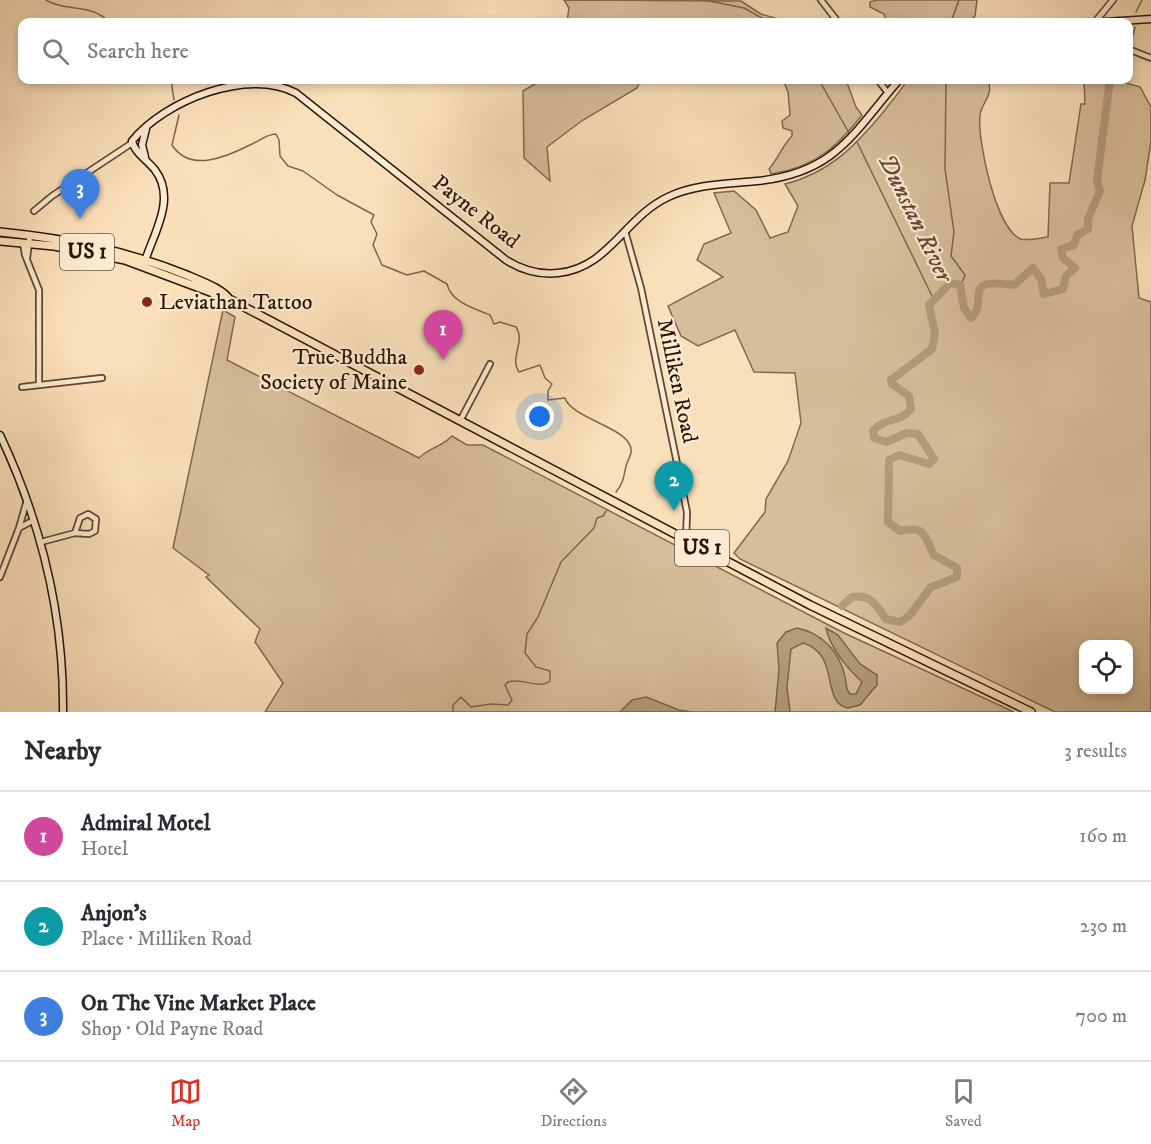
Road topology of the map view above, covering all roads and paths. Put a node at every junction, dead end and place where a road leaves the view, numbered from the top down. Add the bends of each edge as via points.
1 (821, 0) edge
2 (1113, 0) edge
3 (835, 18) edge
4 (1098, 18) edge
5 (1151, 19) edge
6 (1133, 20) edge
7 (1133, 51) edge
8 (1151, 58) edge
9 (881, 84) edge
10 (896, 84) edge
11 (888, 93) junction
12 (148, 125) junction
13 (132, 143) junction
14 (146, 160) junction
15 (34, 211) dead end
16 (625, 231) junction
17 (0, 232) edge
18 (27, 238) junction
19 (0, 241) edge
20 (144, 263) junction
21 (490, 364) dead end
22 (102, 378) dead end
23 (39, 383) junction
24 (22, 387) dead end
25 (460, 421) junction
26 (0, 435) edge
27 (27, 500) junction
28 (34, 520) junction
29 (20, 528) junction
30 (75, 533) junction
31 (687, 540) junction
32 (41, 542) junction
33 (0, 577) edge
34 (63, 712) edge
35 (1031, 712) edge

1 - 3 street
2 - 4 street
5 - 6 main road
7 - 8 street
9 - 11 street
10 - 11 main road, Payne Road
11 - 16 main road, Payne Road via 851,140 823,162 781,178 707,186 674,194 645,211
12 - 13 main road, Payne Road
12 - 14 main road via 142,142
12 - 16 main road, Payne Road via 174,108 213,92 246,84 275,84 310,102 502,256 524,269 551,273 585,266 602,256
13 - 14 main road
13 - 15 street
14 - 20 main road via 160,178 165,197
16 - 31 street, Milliken Road via 687,512
17 - 18 main road, US 1
18 - 19 main road, US 1
18 - 20 main road, US 1 via 81,242
18 - 23 street via 22,247 39,290
20 - 25 main road, US 1 via 225,294
21 - 25 street
22 - 23 street
23 - 24 street
25 - 31 main road, US 1
26 - 27 main road
27 - 28 main road
27 - 29 street
28 - 29 street
28 - 32 main road
29 - 33 street
30 - 30 street via 82,516 96,519 93,532
30 - 32 street
31 - 35 main road, US 1 via 882,642
32 - 34 main road via 58,630

